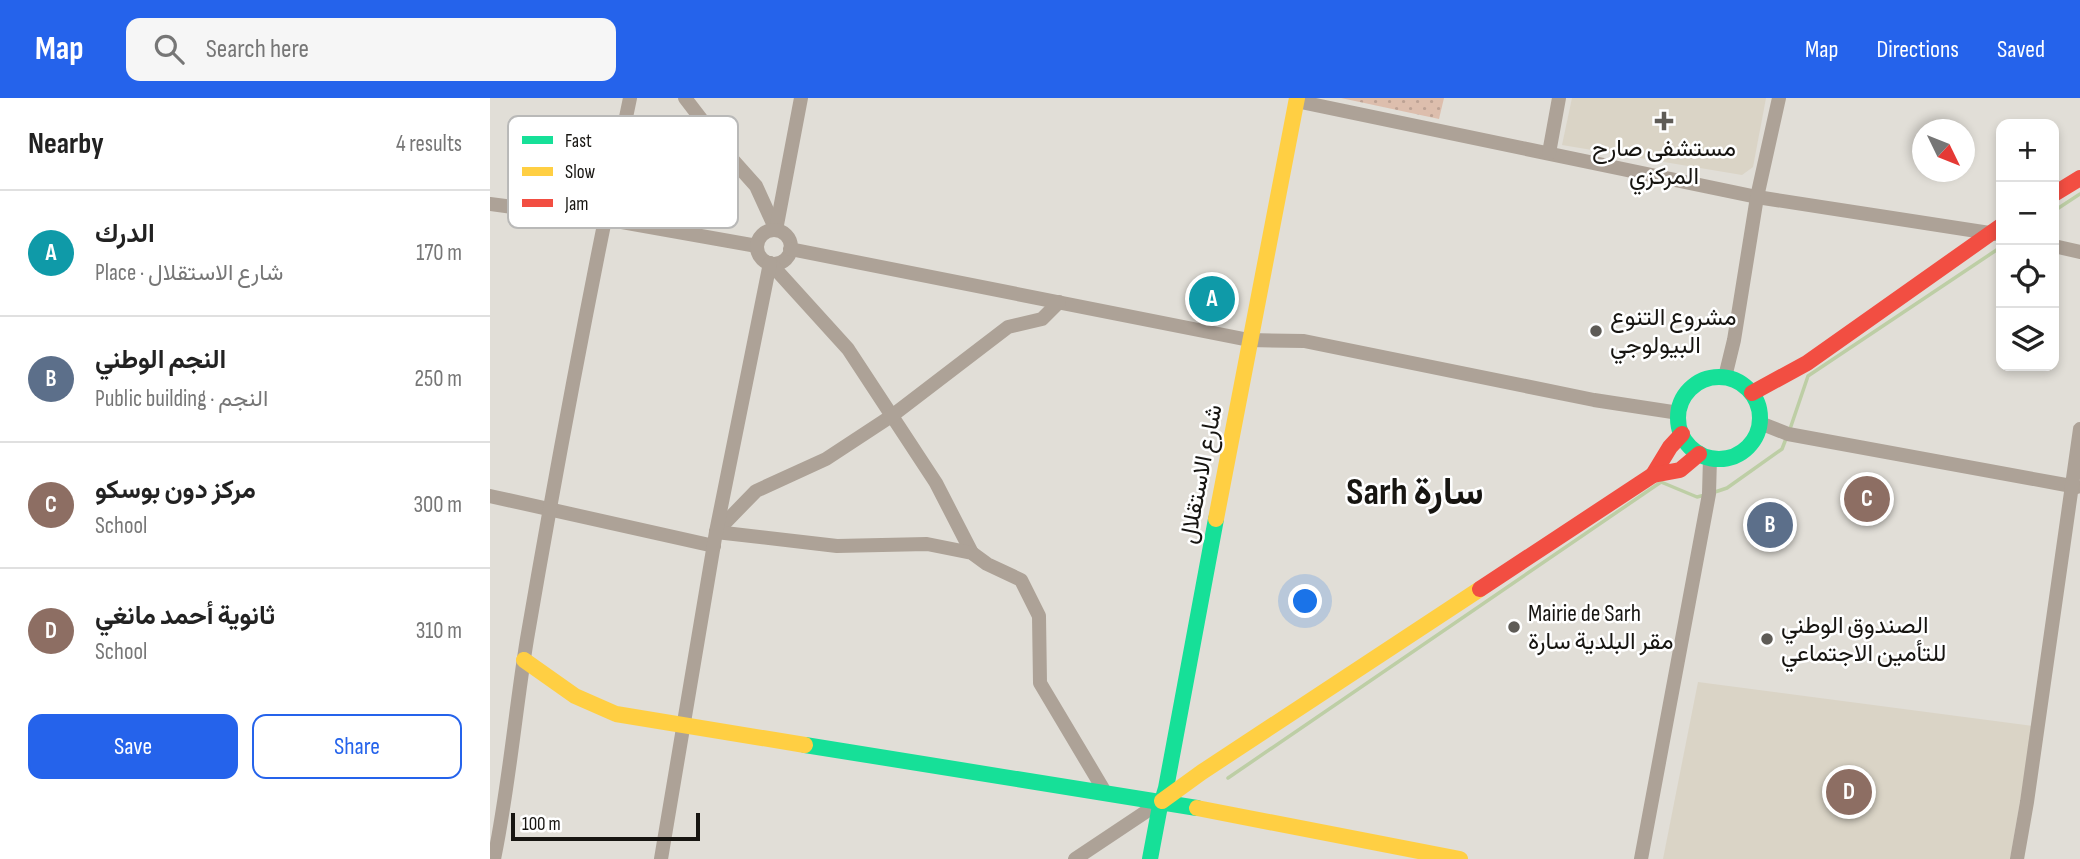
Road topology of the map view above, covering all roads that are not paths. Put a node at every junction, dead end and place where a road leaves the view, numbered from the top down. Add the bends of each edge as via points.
1 (630, 98) edge
2 (685, 98) edge
3 (800, 98) edge
4 (1559, 98) edge
5 (1779, 98) edge
6 (1296, 100) edge
7 (626, 116) edge
8 (699, 116) edge
9 (1549, 153) junction
10 (738, 166) edge
11 (2080, 177) edge
12 (2059, 191) edge
13 (1757, 197) junction
14 (490, 204) edge
15 (508, 206) edge
16 (603, 228) edge
17 (656, 228) edge
18 (776, 230) junction
19 (1996, 232) edge
20 (1996, 233) edge
21 (757, 246) junction
22 (2059, 247) edge
23 (790, 249) junction
24 (2080, 252) edge
25 (770, 263) junction
26 (1059, 302) junction
27 (1249, 341) junction
28 (1725, 377) junction
29 (1752, 393) junction
30 (1679, 413) junction
31 (893, 415) junction
32 (1760, 423) junction
33 (2080, 429) edge
34 (1682, 435) junction
35 (1704, 456) junction
36 (1653, 475) junction
37 (2075, 487) edge
38 (490, 496) edge
39 (551, 509) junction
40 (715, 539) junction
41 (972, 553) junction
42 (524, 660) junction
43 (682, 728) junction
44 (1105, 793) junction
45 (1162, 801) junction
46 (494, 859) edge
47 (661, 859) edge
48 (1075, 859) edge
49 (1150, 859) edge
50 (1460, 859) edge
51 (1640, 859) edge
52 (2017, 859) edge

1 - 7 street
2 - 8 street
3 - 18 street
4 - 9 street
5 - 13 street
6 - 9 street
6 - 27 street, شارع الاستقلال
9 - 13 street
10 - 18 street via 756,186
11 - 12 street
13 - 19 street
13 - 28 street
14 - 15 street
16 - 39 street
17 - 21 street
18 - 21 street via 763,234
18 - 23 street via 785,235
20 - 29 street via 1807,363
21 - 25 street via 760,257
22 - 24 street
23 - 25 street via 785,259
23 - 26 street
25 - 31 street via 848,349
25 - 40 street
26 - 27 street
26 - 31 street via 1042,319 1008,327
27 - 30 street via 1304,341
27 - 45 street, شارع الاستقلال
28 - 29 street
28 - 30 street via 1700,382 1682,401
29 - 32 street
30 - 34 street
31 - 40 street via 826,459 756,491
31 - 41 street via 936,483
32 - 35 street via 1756,436 1737,455 1723,459
32 - 37 street via 1788,434
33 - 37 street
34 - 35 street
34 - 36 street
35 - 36 street via 1680,470
35 - 51 street via 1709,494
36 - 45 street
37 - 52 street
38 - 39 street
39 - 40 street
39 - 42 street
40 - 41 street via 837,547 927,544
40 - 43 street
41 - 44 street via 1021,580 1039,616 1040,683
42 - 43 street via 581,702 609,713
42 - 46 street
43 - 44 street
43 - 47 street
44 - 45 street
45 - 48 street
45 - 49 street, شارع الاستقلال
45 - 50 street

